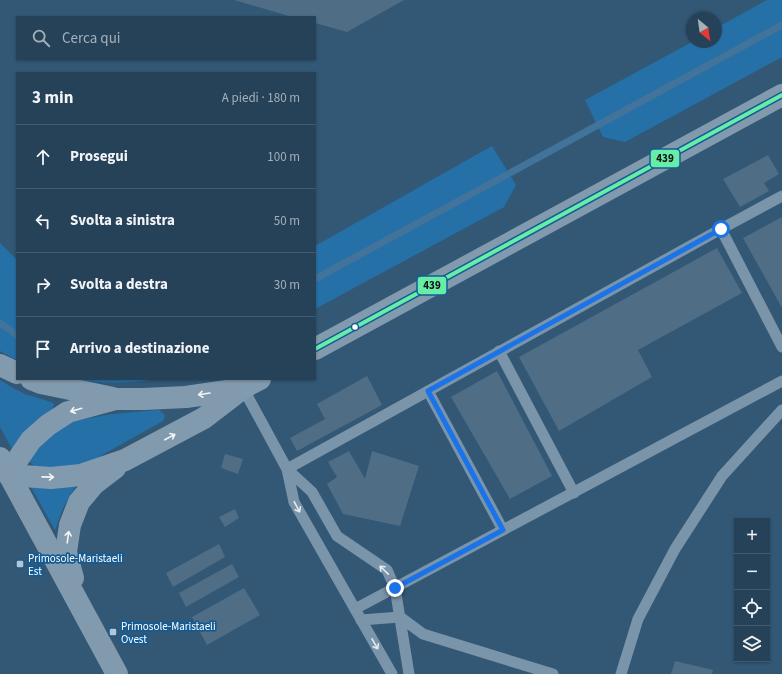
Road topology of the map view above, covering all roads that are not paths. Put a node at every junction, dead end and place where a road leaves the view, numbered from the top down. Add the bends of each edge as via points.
1 (782, 95) edge
2 (782, 196) edge
3 (721, 229) junction
4 (782, 347) edge
5 (316, 348) edge
6 (499, 352) junction
7 (0, 364) edge
8 (16, 372) edge
9 (34, 380) edge
10 (782, 381) edge
11 (251, 384) edge
12 (428, 391) junction
13 (116, 399) junction
14 (782, 410) edge
15 (125, 460) junction
16 (5, 467) edge
17 (287, 469) junction
18 (574, 493) junction
19 (503, 530) junction
20 (395, 588) junction
21 (79, 602) junction
22 (355, 609) junction
23 (400, 617) junction
24 (361, 620) junction
25 (117, 674) edge
26 (392, 674) edge
27 (409, 674) edge
28 (553, 674) edge
29 (621, 674) edge

1 - 5 street
2 - 3 lane
3 - 4 lane
3 - 6 lane
6 - 12 lane
6 - 18 lane
7 - 8 street
9 - 13 street
10 - 18 lane
11 -> 13 street via 186,397
15 -> 11 street via 204,418
11 - 17 lane
12 - 17 lane
12 - 19 lane
13 -> 16 street via 68,412 48,425 31,440 18,459
14 - 29 lane via 722,476 675,549 638,619
16 -> 15 street via 51,478 81,475
21 -> 15 street via 66,552 70,525 79,502 94,484
16 - 21 street
20 -> 17 lane via 387,570 338,536 312,492
17 -> 22 lane via 294,502
18 - 19 lane
19 - 20 lane
20 - 22 lane
20 - 23 lane
21 - 25 street
22 - 24 lane
23 - 24 lane
23 - 27 lane
23 - 28 lane via 423,634
24 -> 26 lane

